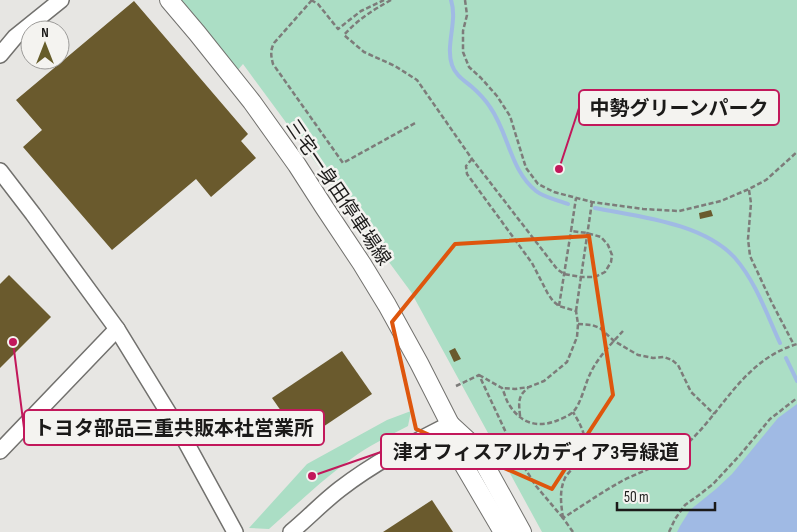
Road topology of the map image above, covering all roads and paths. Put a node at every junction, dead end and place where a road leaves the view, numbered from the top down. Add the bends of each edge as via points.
1 (60, 0) edge
2 (168, 0) edge
3 (312, 0) edge
4 (384, 0) edge
5 (391, 0) edge
6 (465, 0) edge
7 (0, 55) edge
8 (417, 122) dead end
9 (797, 152) edge
10 (472, 159) junction
11 (0, 171) edge
12 (749, 189) junction
13 (576, 198) junction
14 (592, 202) junction
15 (570, 231) junction
16 (587, 233) junction
17 (564, 274) junction
18 (581, 277) junction
19 (559, 306) junction
20 (576, 311) junction
21 (578, 324) junction
22 (117, 329) junction
23 (623, 331) dead end
24 (614, 341) junction
25 (796, 345) edge
26 (479, 376) junction
27 (456, 386) dead end
28 (529, 387) junction
29 (502, 388) junction
30 (797, 398) edge
31 (573, 412) junction
32 (714, 414) junction
33 (520, 418) junction
34 (450, 424) junction
35 (0, 451) edge
36 (563, 518) junction
37 (235, 532) edge
38 (291, 532) edge
39 (503, 532) edge
40 (522, 532) edge
41 (573, 532) edge
42 (669, 532) edge

1 - 7 street via 14,38
2 - 34 main road, 三宅一身田停車場線 via 252,102 297,165 387,305
3 - 4 path via 338,29 361,11
3 - 8 path via 274,43 271,56 273,64 343,163
5 - 10 path via 372,10 344,35 364,52 417,80
6 - 13 path via 467,15 463,52 469,66 497,96 510,116 526,168 538,184
9 - 12 path via 766,180
10 - 17 path
10 - 19 path via 466,166 468,174
11 - 22 street
12 - 14 path via 721,202 679,211
12 - 25 path via 750,256
13 - 14 path
13 - 15 path
14 - 16 path
15 - 16 path
15 - 17 path
16 - 18 path
16 - 18 path via 601,237 612,255 606,272 595,277
17 - 18 path
17 - 19 path
18 - 20 path
19 - 20 path
20 - 21 path
21 - 24 path via 600,328
21 - 28 path via 577,337 567,362 544,381
22 - 35 street
22 - 37 street via 182,435
23 - 24 path
24 - 31 path via 596,362
24 - 32 path via 638,355 672,360 678,365 691,392
25 - 32 path via 770,356 757,366
26 - 27 path
26 - 29 path
26 - 36 path via 516,454 536,486
28 - 29 path
28 - 33 path via 519,398
29 - 33 path via 509,405
30 - 42 path via 770,419 713,484 685,505
31 - 33 path via 549,424 536,425
31 - 36 path via 584,434 585,450 562,488
32 - 36 path via 674,455 622,481
34 - 38 street via 369,468
34 - 39 main road, 三宅一身田停車場線 via 459,457
34 - 40 main road, 三宅一身田停車場線 via 475,447
36 - 41 path

